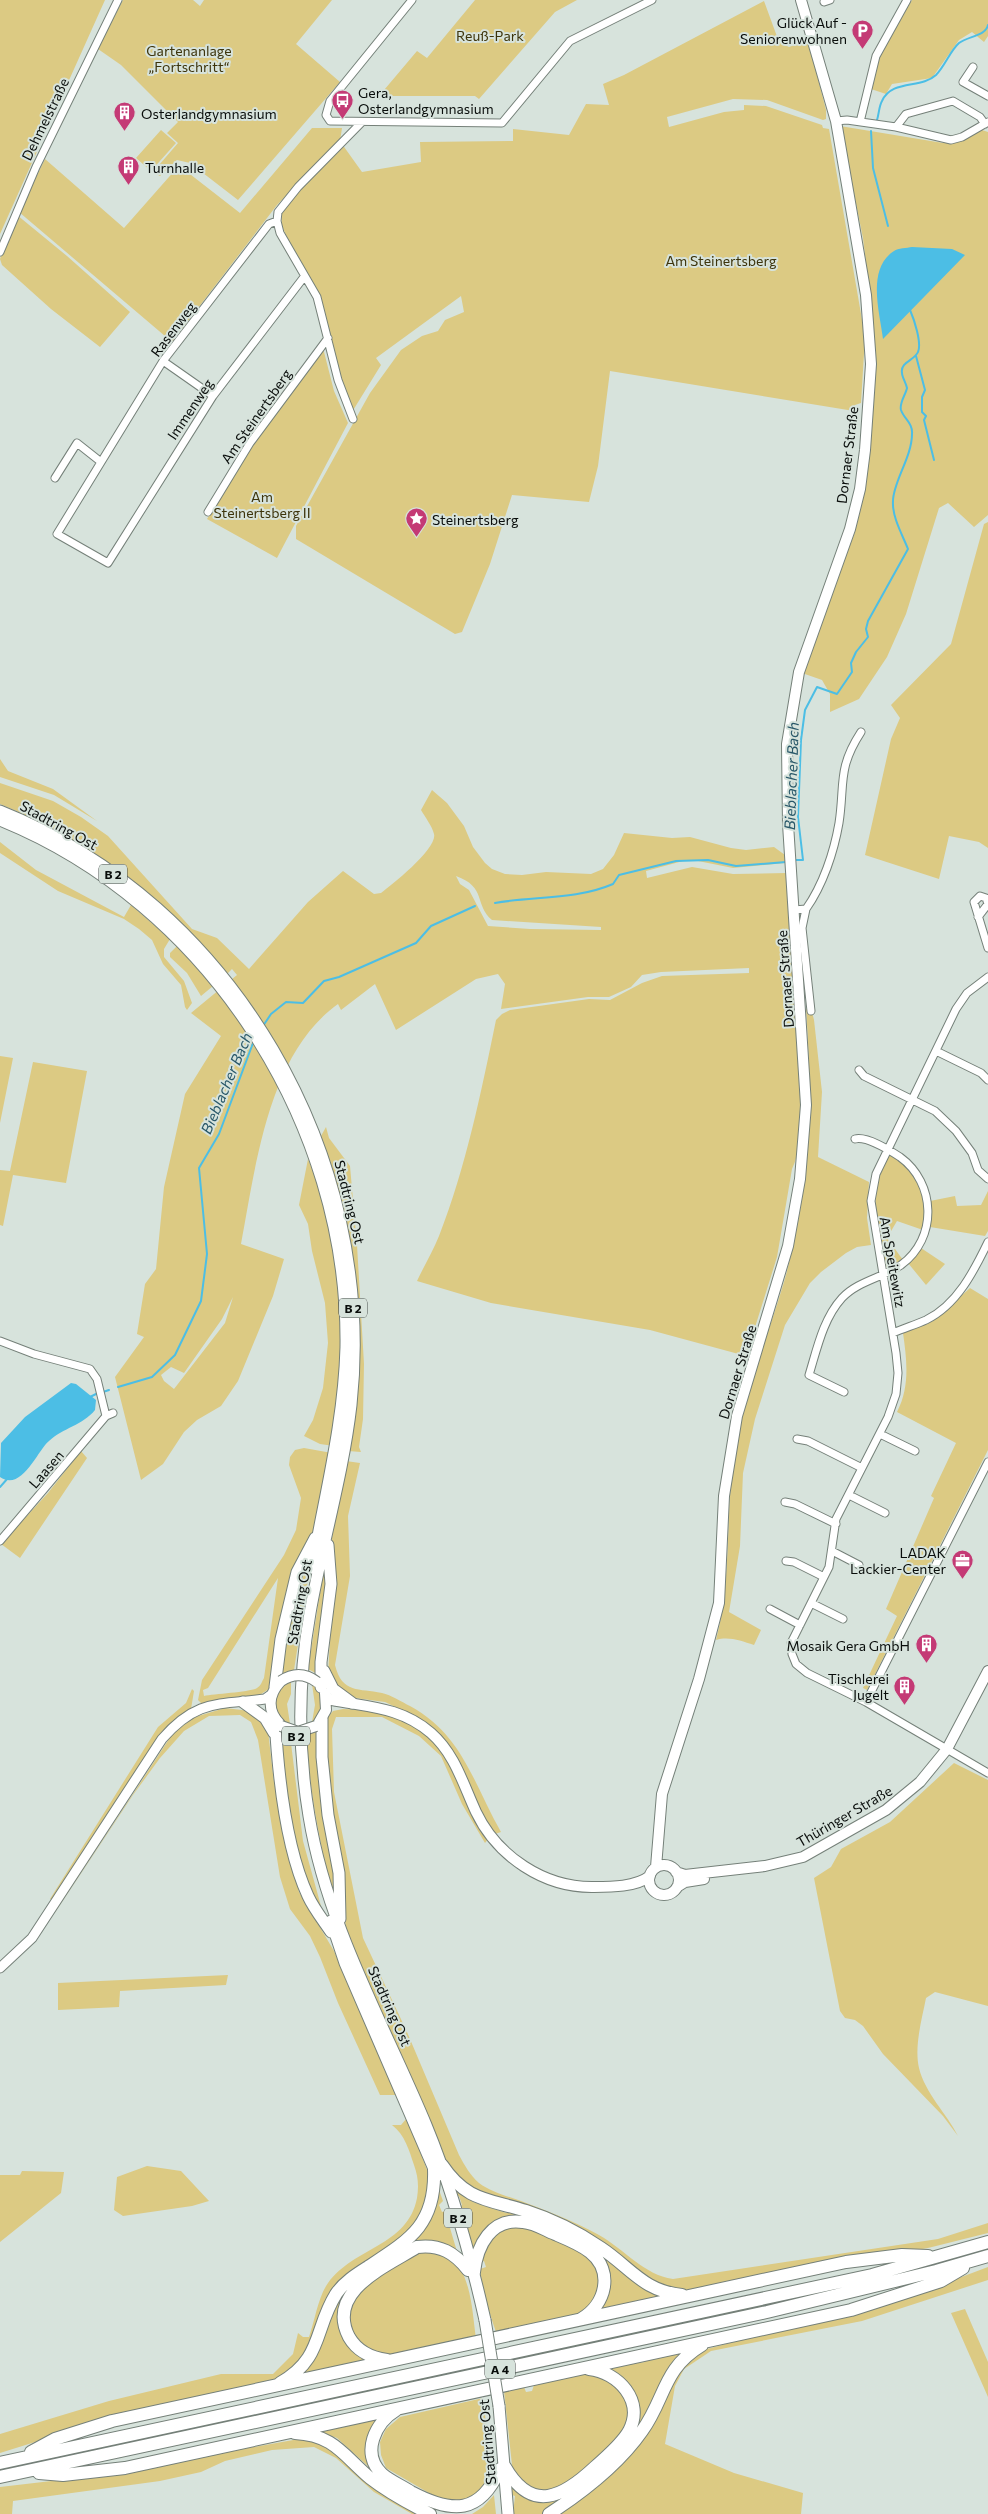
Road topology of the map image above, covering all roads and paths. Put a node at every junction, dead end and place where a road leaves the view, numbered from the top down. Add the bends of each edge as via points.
1 (118, 0) edge
2 (412, 0) edge
3 (652, 0) edge
4 (801, 0) edge
5 (906, 0) edge
6 (973, 67) dead end
7 (988, 96) edge
8 (836, 121) junction
9 (860, 122) junction
10 (361, 123) junction
11 (987, 123) edge
12 (896, 127) junction
13 (277, 221) junction
14 (0, 252) edge
15 (304, 277) junction
16 (328, 338) junction
17 (163, 361) junction
18 (213, 396) junction
19 (353, 420) dead end
20 (101, 462) junction
21 (54, 478) dead end
22 (208, 512) dead end
23 (57, 534) joint
24 (861, 732) dead end
25 (0, 811) edge
26 (0, 820) edge
27 (806, 909) junction
28 (794, 910) junction
29 (978, 917) dead end
30 (988, 948) edge
31 (206, 963) junction
32 (988, 977) edge
33 (810, 1011) dead end
34 (936, 1051) junction
35 (859, 1070) dead end
36 (988, 1080) edge
37 (912, 1100) junction
38 (855, 1139) dead end
39 (886, 1150) junction
40 (988, 1179) edge
41 (988, 1242) edge
42 (882, 1274) junction
43 (893, 1332) junction
44 (0, 1341) edge
45 (844, 1392) dead end
46 (880, 1434) junction
47 (798, 1439) dead end
48 (914, 1451) dead end
49 (988, 1462) edge
50 (862, 1468) junction
51 (848, 1495) junction
52 (785, 1502) dead end
53 (885, 1513) dead end
54 (836, 1524) junction
55 (323, 1531) junction
56 (1, 1536) edge
57 (832, 1551) junction
58 (786, 1561) dead end
59 (859, 1565) dead end
60 (824, 1576) junction
61 (811, 1603) junction
62 (770, 1609) dead end
63 (843, 1619) dead end
64 (800, 1625) junction
65 (321, 1662) junction
66 (988, 1671) edge
67 (988, 1684) edge
68 (276, 1688) junction
69 (322, 1688) junction
70 (242, 1702) junction
71 (866, 1702) junction
72 (352, 1703) junction
73 (276, 1718) junction
74 (321, 1718) junction
75 (276, 1736) junction
76 (949, 1751) junction
77 (988, 1773) edge
78 (659, 1837) junction
79 (656, 1867) junction
80 (673, 1869) junction
81 (650, 1876) junction
82 (623, 1885) junction
83 (677, 1887) junction
84 (651, 1888) junction
85 (338, 1934) junction
86 (0, 1968) edge
87 (438, 2167) junction
88 (988, 2242) edge
89 (940, 2256) junction
90 (982, 2258) edge
91 (471, 2271) junction
92 (692, 2296) junction
93 (576, 2322) junction
94 (711, 2340) junction
95 (392, 2361) junction
96 (582, 2368) junction
97 (273, 2387) junction
98 (400, 2407) junction
99 (282, 2433) junction
100 (17, 2459) junction
101 (0, 2463) edge
102 (502, 2468) junction
103 (21, 2472) junction
104 (0, 2477) edge
105 (430, 2514) edge
106 (502, 2514) edge
107 (508, 2514) edge
108 (549, 2514) edge

1 - 14 street, Dehmelstraße via 36,167
2 - 10 street via 330,101 326,115 330,121
3 - 10 street via 570,41 502,123
4 - 8 main road, Dornaer Straße
5 - 9 street via 876,56
6 - 7 street via 963,82
8 - 9 street
8 - 28 main road, Dornaer Straße via 866,295 870,364 860,489 840,560 809,640 792,704 786,785
9 - 12 street
10 - 13 street via 298,187 278,212
11 - 12 street via 951,140
11 - 12 street via 953,101 906,114
13 - 15 street via 280,233
13 - 17 street, Rasenweg via 269,224
15 - 16 street via 317,297
15 - 18 street, Immenweg
16 - 19 street via 338,380
16 - 22 street, Am Steinertsberg via 250,443
17 - 18 street
17 - 20 street, Rasenweg
18 - 23 street, Immenweg via 108,563
20 - 21 street via 77,443
20 - 23 street, Rasenweg
24 - 27 street via 850,749 842,774 839,824 827,868
25 - 31 highway, Stadtring Ost / B 2 via 54,836 124,882 154,905
26 - 31 highway, Stadtring Ost / B 2 via 53,846 122,891
27 - 28 street, Dornaer Straße
27 - 33 street, Dornaer Straße via 802,928
28 - 78 main road, Dornaer Straße via 806,1105 800,1179 788,1246 737,1416 724,1496 719,1603 699,1679 662,1794
29 - 30 street
31 - 55 highway, Stadtring Ost / B 2 via 243,1002 277,1055 306,1112 340,1213 349,1267 354,1339 351,1405
32 - 34 street, Am Speitewitz via 967,993
34 - 36 street
34 - 37 street, Am Speitewitz
35 - 37 street via 864,1076
37 - 39 street, Am Speitewitz
37 - 40 street via 935,1112 956,1131 972,1153 978,1170
38 - 39 street via 861,1137
39 - 42 street, Am Speitewitz via 876,1174 871,1201
39 - 42 street via 907,1162 917,1174 927,1198 928,1219 919,1246 911,1256 892,1271
41 - 43 street via 970,1278 951,1300 927,1319
42 - 43 street, Am Speitewitz
42 - 45 street via 853,1289 835,1306 809,1375
43 - 46 street, Am Speitewitz via 898,1373 896,1394
44 - 56 street, Laasen via 90,1369 110,1414
46 - 48 street
46 - 50 street, Am Speitewitz
47 - 50 street
49 - 71 street
50 - 51 street, Am Speitewitz
51 - 53 street
51 - 54 street, Am Speitewitz
52 - 54 street
54 - 57 street, Am Speitewitz
55 - 65 highway, B 2 via 331,1584
55 - 68 highway, B 2 via 298,1572 281,1639
55 - 85 highway, Stadtring Ost / B 2 via 306,1636 302,1739 306,1791 316,1849
57 - 59 street
57 - 60 street, Am Speitewitz
58 - 60 street
60 - 61 street, Am Speitewitz
61 - 63 street
61 - 64 street, Am Speitewitz
62 - 64 street
64 - 71 street, Am Speitewitz via 791,1643 796,1664 807,1673
65 - 69 highway, B 2
65 - 72 highway via 333,1689
66 - 76 main road, Thüringer Straße
67 - 76 main road, Thüringer Straße
68 - 69 main road, bridge via 290,1676 299,1674
68 - 70 street via 265,1699
68 - 73 main road
69 - 72 main road via 332,1700
69 - 74 main road
70 - 73 street via 265,1706
70 - 75 highway, B 2 via 265,1718
70 - 86 street via 213,1704 175,1724 32,1938
71 - 76 street, Am Speitewitz
72 - 74 main road
72 - 82 main road via 376,1706 408,1717 437,1739 457,1768 485,1828 523,1866 573,1885
73 - 74 main road, bridge via 298,1732
73 - 75 highway, B 2
74 - 85 highway, B 2 via 328,1815 341,1892
75 - 85 highway, B 2 via 284,1806 301,1879 316,1911
76 - 77 street, Am Speitewitz
76 - 80 main road, Thüringer Straße via 900,1799 803,1857 765,1866 685,1875
76 - 83 main road, Thüringer Straße via 907,1802 805,1862 777,1871 686,1882
78 - 79 main road, Dornaer Straße
78 - 80 main road, Dornaer Straße
79 - 80 main road
79 - 81 main road
80 - 83 main road via 679,1880
81 - 82 main road
81 - 84 main road
82 - 84 main road
83 - 84 main road via 674,1892 664,1895
85 - 87 highway, Stadtring Ost / B 2
87 - 91 highway, Stadtring Ost / B 2
87 - 92 highway via 466,2192 483,2201 526,2211 591,2241 653,2288
87 - 97 highway via 432,2200 423,2223 404,2243 345,2284 337,2294 314,2352 287,2379
88 - 89 highway, A 4
89 - 92 highway via 902,2255 846,2262
89 - 100 highway, A 4 via 863,2277
90 - 94 highway via 941,2282 851,2310
90 - 103 highway, A 4 via 767,2312
91 - 93 highway via 478,2248 499,2225 522,2221 570,2241 598,2260 605,2283 596,2307
91 - 95 highway via 449,2252 428,2246 417,2247 355,2288 346,2301 344,2319 347,2332 368,2355
91 - 102 highway, Stadtring Ost / B 2, bridge via 496,2406
92 - 93 highway
93 - 95 highway
94 - 96 highway
94 - 108 highway via 678,2364 665,2384 651,2418 629,2448 576,2496
95 - 97 highway
96 - 98 highway
96 - 102 highway via 610,2374 630,2394 632,2421 620,2443 576,2485 554,2498 525,2493
97 - 100 highway via 112,2421 55,2439
98 - 99 highway
98 - 102 highway via 388,2415 374,2432 372,2453 382,2474 430,2504 450,2510 472,2507 489,2494
99 - 103 highway via 125,2468 64,2474
99 - 105 highway via 328,2440 370,2478
100 - 101 highway, A 4
102 - 106 highway, B 2
102 - 107 highway, Stadtring Ost / B 2
103 - 104 highway, A 4

